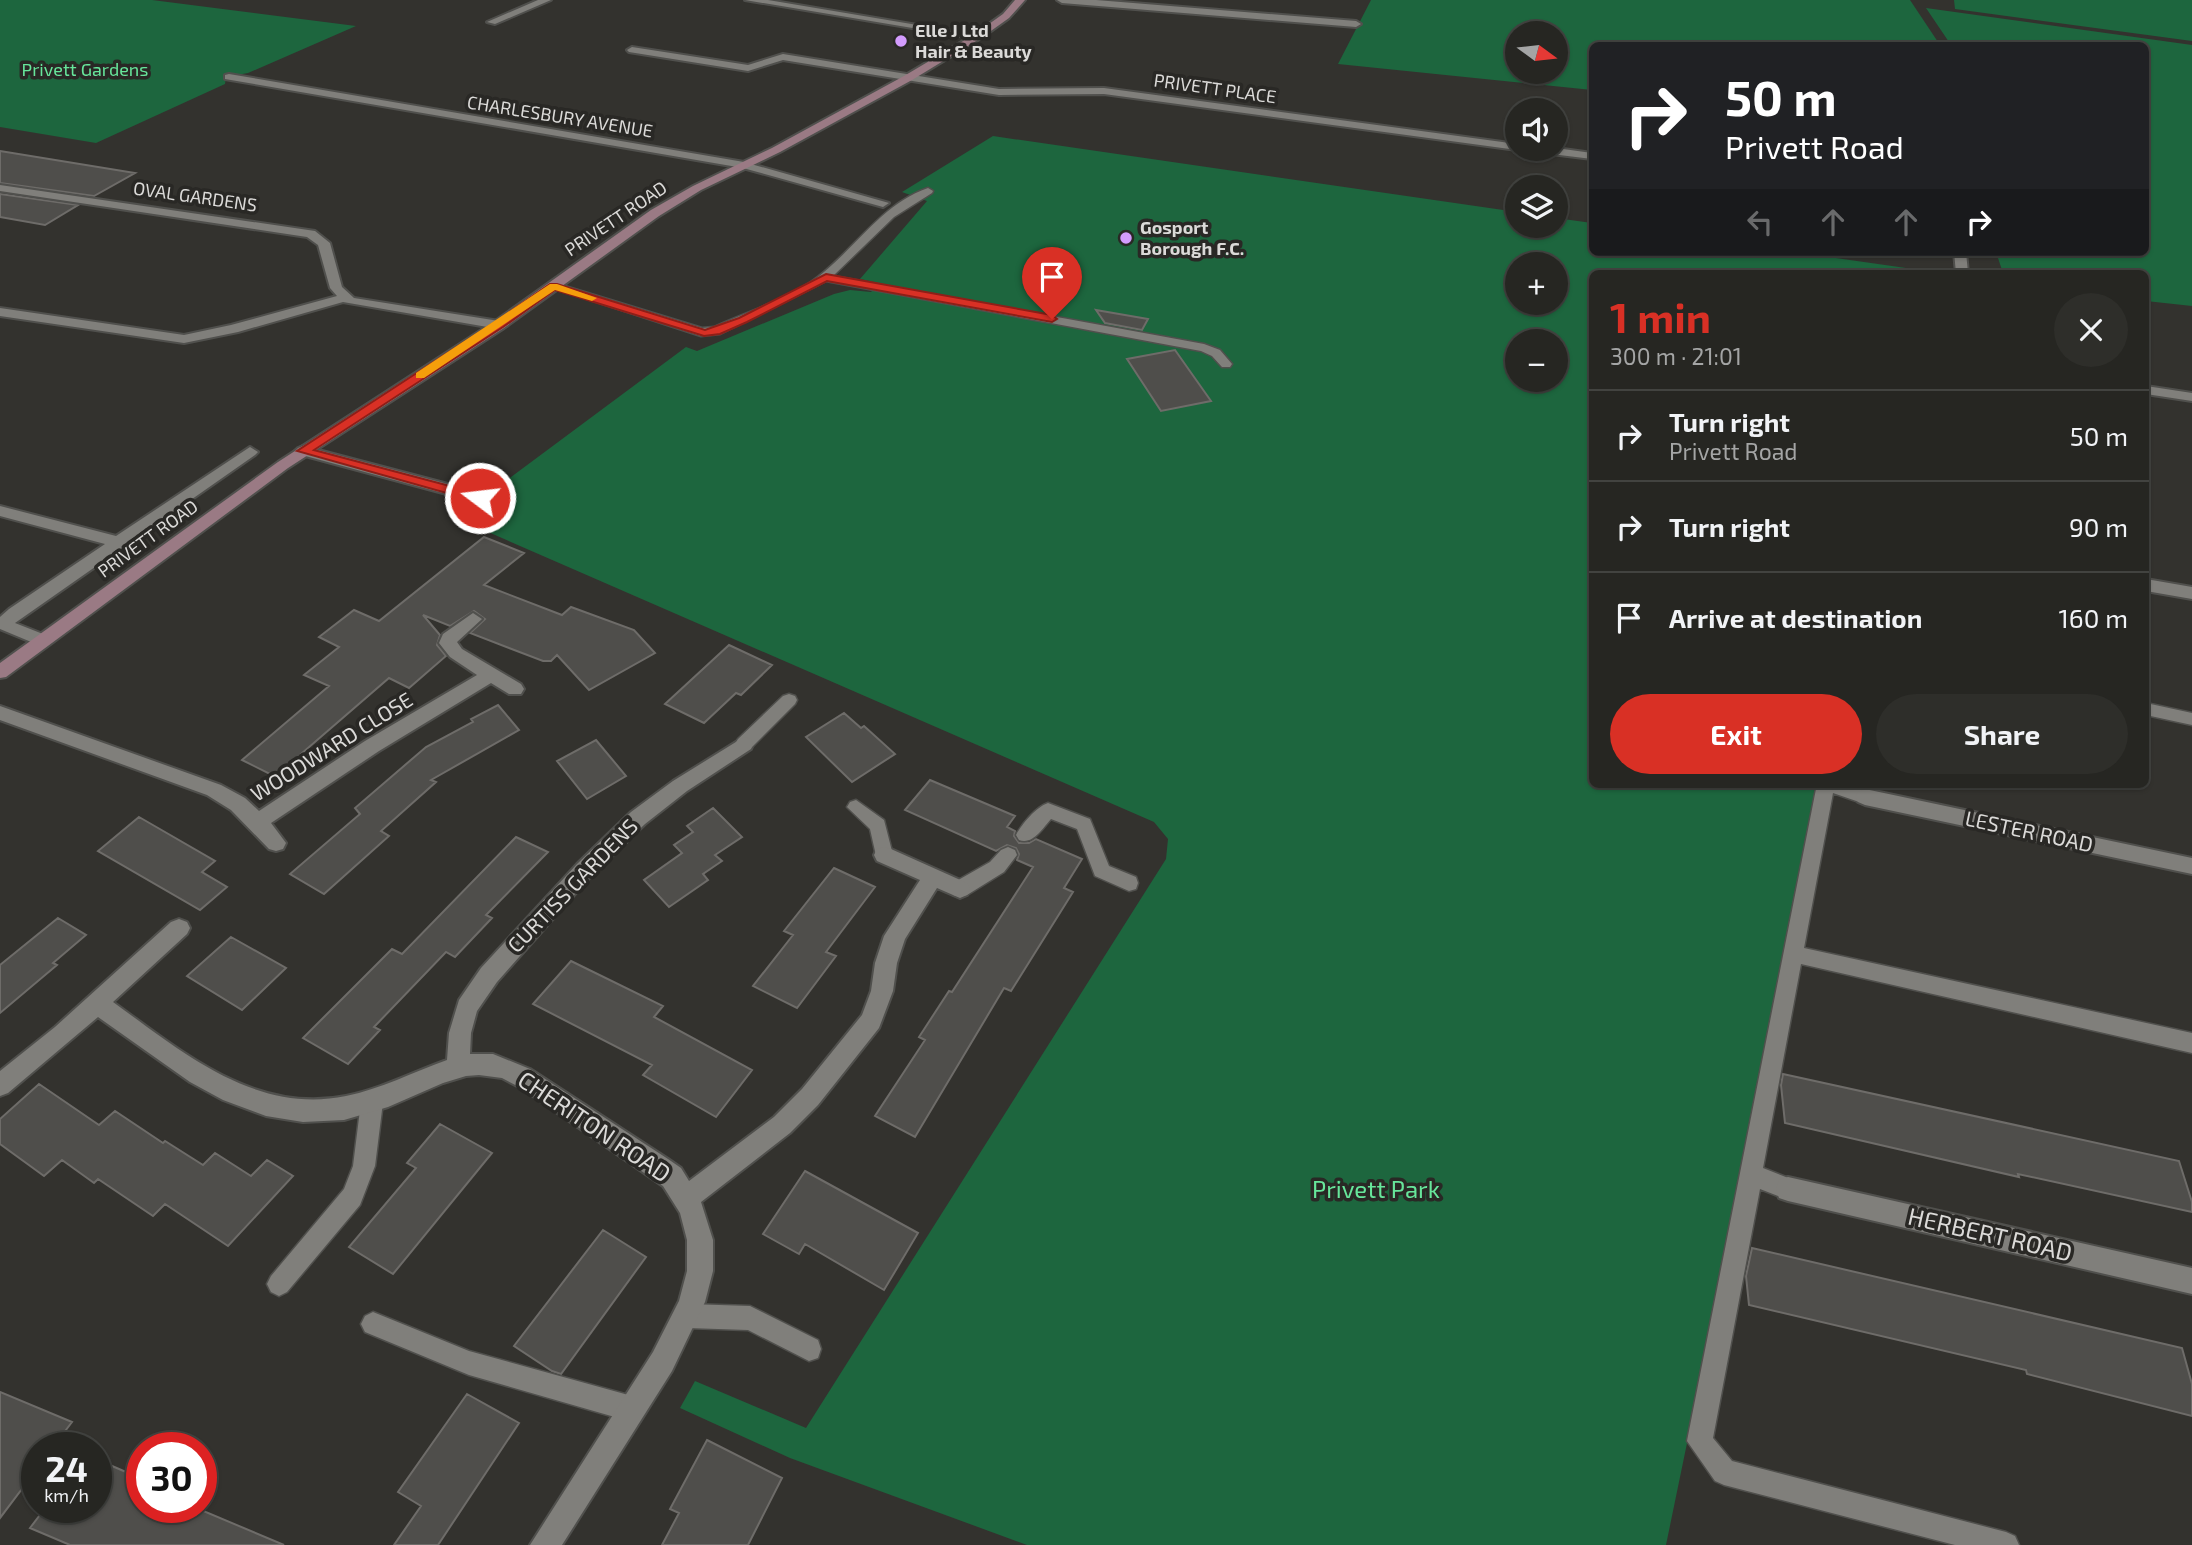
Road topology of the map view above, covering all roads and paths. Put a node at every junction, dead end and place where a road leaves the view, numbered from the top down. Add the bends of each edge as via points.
1 (546, 0) edge
2 (750, 0) edge
3 (1020, 0) edge
4 (1062, 0) edge
5 (481, 19) dead end
6 (492, 22) junction
7 (1356, 24) dead end
8 (505, 26) dead end
9 (978, 36) junction
10 (636, 53) dead end
11 (229, 77) dead end
12 (908, 78) junction
13 (1505, 144) edge
14 (1568, 153) edge
15 (1589, 156) edge
16 (744, 165) junction
17 (0, 188) edge
18 (928, 191) dead end
19 (883, 203) joint
20 (897, 209) junction
21 (826, 278) junction
22 (554, 286) junction
23 (343, 298) junction
24 (0, 312) edge
25 (499, 325) junction
26 (1226, 364) dead end
27 (2149, 390) edge
28 (2192, 397) edge
29 (303, 451) junction
30 (250, 453) dead end
31 (480, 498) dead end
32 (0, 511) edge
33 (119, 542) junction
34 (2149, 586) edge
35 (2192, 593) edge
36 (472, 619) dead end
37 (42, 640) junction
38 (0, 672) edge
39 (491, 675) junction
40 (515, 689) dead end
41 (789, 700) dead end
42 (2149, 710) edge
43 (0, 713) edge
44 (2192, 719) edge
45 (744, 744) joint
46 (1826, 788) edge
47 (1839, 788) edge
48 (1866, 797) joint
49 (856, 807) dead end
50 (258, 822) junction
51 (1025, 835) dead end
52 (276, 843) dead end
53 (884, 855) joint
54 (1008, 855) dead end
55 (2192, 866) edge
56 (932, 879) junction
57 (1129, 883) dead end
58 (960, 889) joint
59 (178, 928) dead end
60 (1794, 954) junction
61 (97, 1003) junction
62 (2192, 1043) edge
63 (458, 1068) junction
64 (0, 1085) edge
65 (372, 1102) junction
66 (1752, 1174) junction
67 (1788, 1189) joint
68 (688, 1197) junction
69 (2192, 1281) edge
70 (278, 1284) dead end
71 (688, 1316) junction
72 (373, 1324) dead end
73 (809, 1349) dead end
74 (632, 1409) junction
75 (545, 1545) edge
76 (2006, 1545) edge

1 - 6 street
2 - 9 street
3 - 9 main road, PRIVETT ROAD
4 - 7 street via 1246,11
5 - 6 street
6 - 8 street
9 - 12 main road, PRIVETT ROAD
10 - 12 street, PRIVETT PLACE via 748,68 783,57
11 - 16 street, CHARLESBURY AVENUE
12 - 13 street, PRIVETT PLACE via 1005,92 1104,91
12 - 16 main road, PRIVETT ROAD
14 - 15 street
16 - 19 street, CHARLESBURY AVENUE
16 - 22 main road, PRIVETT ROAD via 655,213
17 - 23 street, OVAL GARDENS via 311,234 326,247 336,289
18 - 20 lane
19 - 20 lane
20 - 21 lane
21 - 22 lane via 710,333
21 - 26 lane via 1204,348
22 - 25 main road, PRIVETT ROAD
23 - 24 street via 184,339
23 - 25 street
25 - 29 main road, PRIVETT ROAD
27 - 28 street
29 - 31 street
29 - 37 main road, PRIVETT ROAD
30 - 33 street, PRIVETT ROAD
32 - 33 street
33 - 37 street, PRIVETT ROAD via 4,623
34 - 35 street
36 - 39 street via 448,643
37 - 38 main road, PRIVETT ROAD
39 - 40 street
39 - 50 street, WOODWARD CLOSE
41 - 45 lane
42 - 44 lane
43 - 50 street, WOODWARD CLOSE via 214,790 238,803
45 - 63 street, CURTISS GARDENS via 638,818 489,975 467,1007
46 - 60 lane
47 - 48 lane
48 - 55 street, LESTER ROAD
49 - 53 lane via 878,825
50 - 52 street
51 - 57 lane via 1048,810 1084,824 1102,871
53 - 56 street
54 - 58 lane
56 - 58 street
56 - 68 street via 895,936 871,1021 782,1125
59 - 61 street
60 - 62 lane
60 - 66 lane
61 - 64 street
61 - 65 street, CHERITON ROAD via 214,1084 262,1105 320,1112
63 - 65 street, CHERITON ROAD
63 - 68 street, CHERITON ROAD via 489,1064 515,1073 649,1160
65 - 70 lane via 363,1166 352,1197
66 - 67 lane
66 - 76 lane via 1700,1441 1724,1472
67 - 69 street, HERBERT ROAD
68 - 71 street, CHERITON ROAD via 699,1230 701,1269
71 - 73 lane via 750,1318
71 - 74 street, CHERITON ROAD
72 - 74 lane via 469,1363
74 - 75 street, CHERITON ROAD

